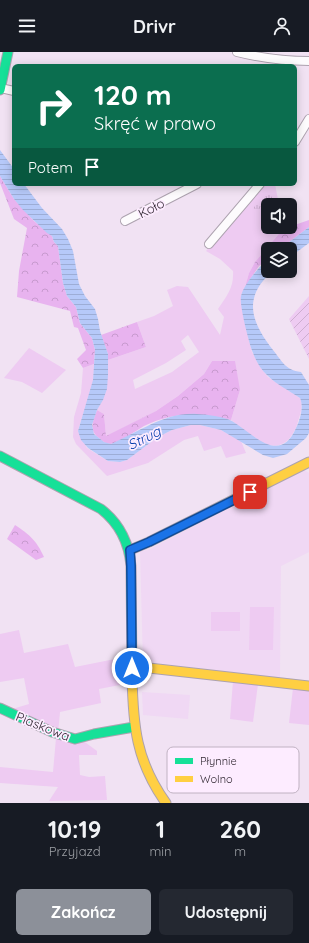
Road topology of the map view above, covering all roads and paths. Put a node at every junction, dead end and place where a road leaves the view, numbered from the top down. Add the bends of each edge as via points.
1 (8, 52) edge
2 (237, 52) edge
3 (309, 60) edge
4 (262, 62) edge
5 (0, 89) edge
6 (12, 91) edge
7 (309, 119) edge
8 (297, 139) edge
9 (193, 186) edge
10 (258, 186) edge
11 (125, 221) dead end
12 (209, 244) dead end
13 (0, 456) edge
14 (309, 462) edge
15 (130, 550) junction
16 (132, 668) junction
17 (309, 686) edge
18 (0, 708) edge
19 (134, 727) junction
20 (166, 803) edge

1 - 5 street
2 - 4 street
3 - 4 street
5 - 6 street
7 - 8 street
9 - 11 street, Koło
10 - 12 street
13 - 15 street via 93,504 114,520 124,534
14 - 15 street
15 - 16 street
16 - 17 street
16 - 19 street
18 - 19 street, Piaskowa via 52,732 75,739
19 - 20 street via 147,772

